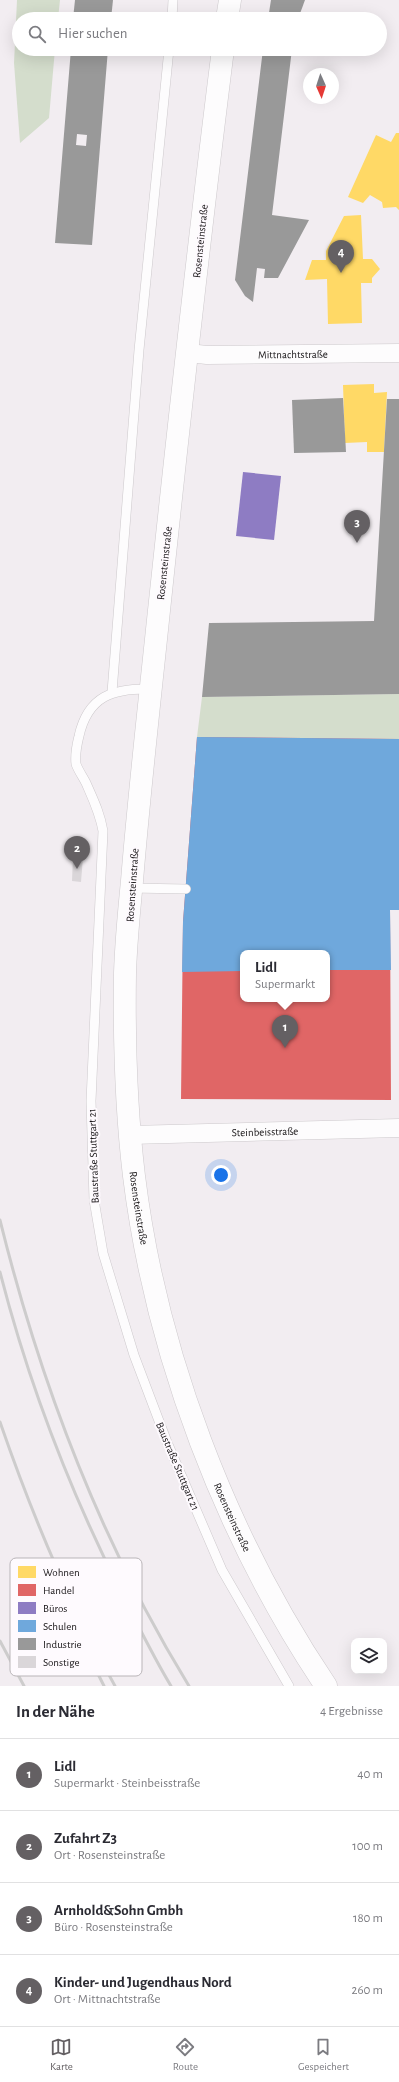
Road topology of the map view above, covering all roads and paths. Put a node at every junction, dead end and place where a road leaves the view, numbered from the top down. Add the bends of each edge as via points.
1 (173, 0) edge
2 (230, 0) edge
3 (172, 12) edge
4 (228, 12) edge
5 (168, 56) edge
6 (222, 56) edge
7 (188, 353) junction
8 (399, 353) edge
9 (151, 689) junction
10 (112, 692) junction
11 (131, 888) junction
12 (186, 889) dead end
13 (399, 1128) edge
14 (130, 1135) junction
15 (289, 1686) edge
16 (326, 1686) edge

1 - 3 lane
2 - 4 street
5 - 10 lane via 139,350
6 - 7 street, Rosensteinstraße
7 - 8 street, Mittnachtstraße
7 - 9 street, Rosensteinstraße
9 - 10 lane, Baustraße Stuttgart 21 via 129,688
9 - 11 street, Rosensteinstraße
10 - 15 lane, Baustraße Stuttgart 21 via 101,698 89,710 77,743 76,764 100,815 103,831 91,1101 94,1200 103,1253 134,1355 167,1442 222,1570
11 - 12 lane
11 - 14 street, Rosensteinstraße via 125,970
13 - 14 street, Steinbeisstraße
14 - 16 street, Rosensteinstraße via 134,1178 153,1277 188,1405 235,1523 278,1607

